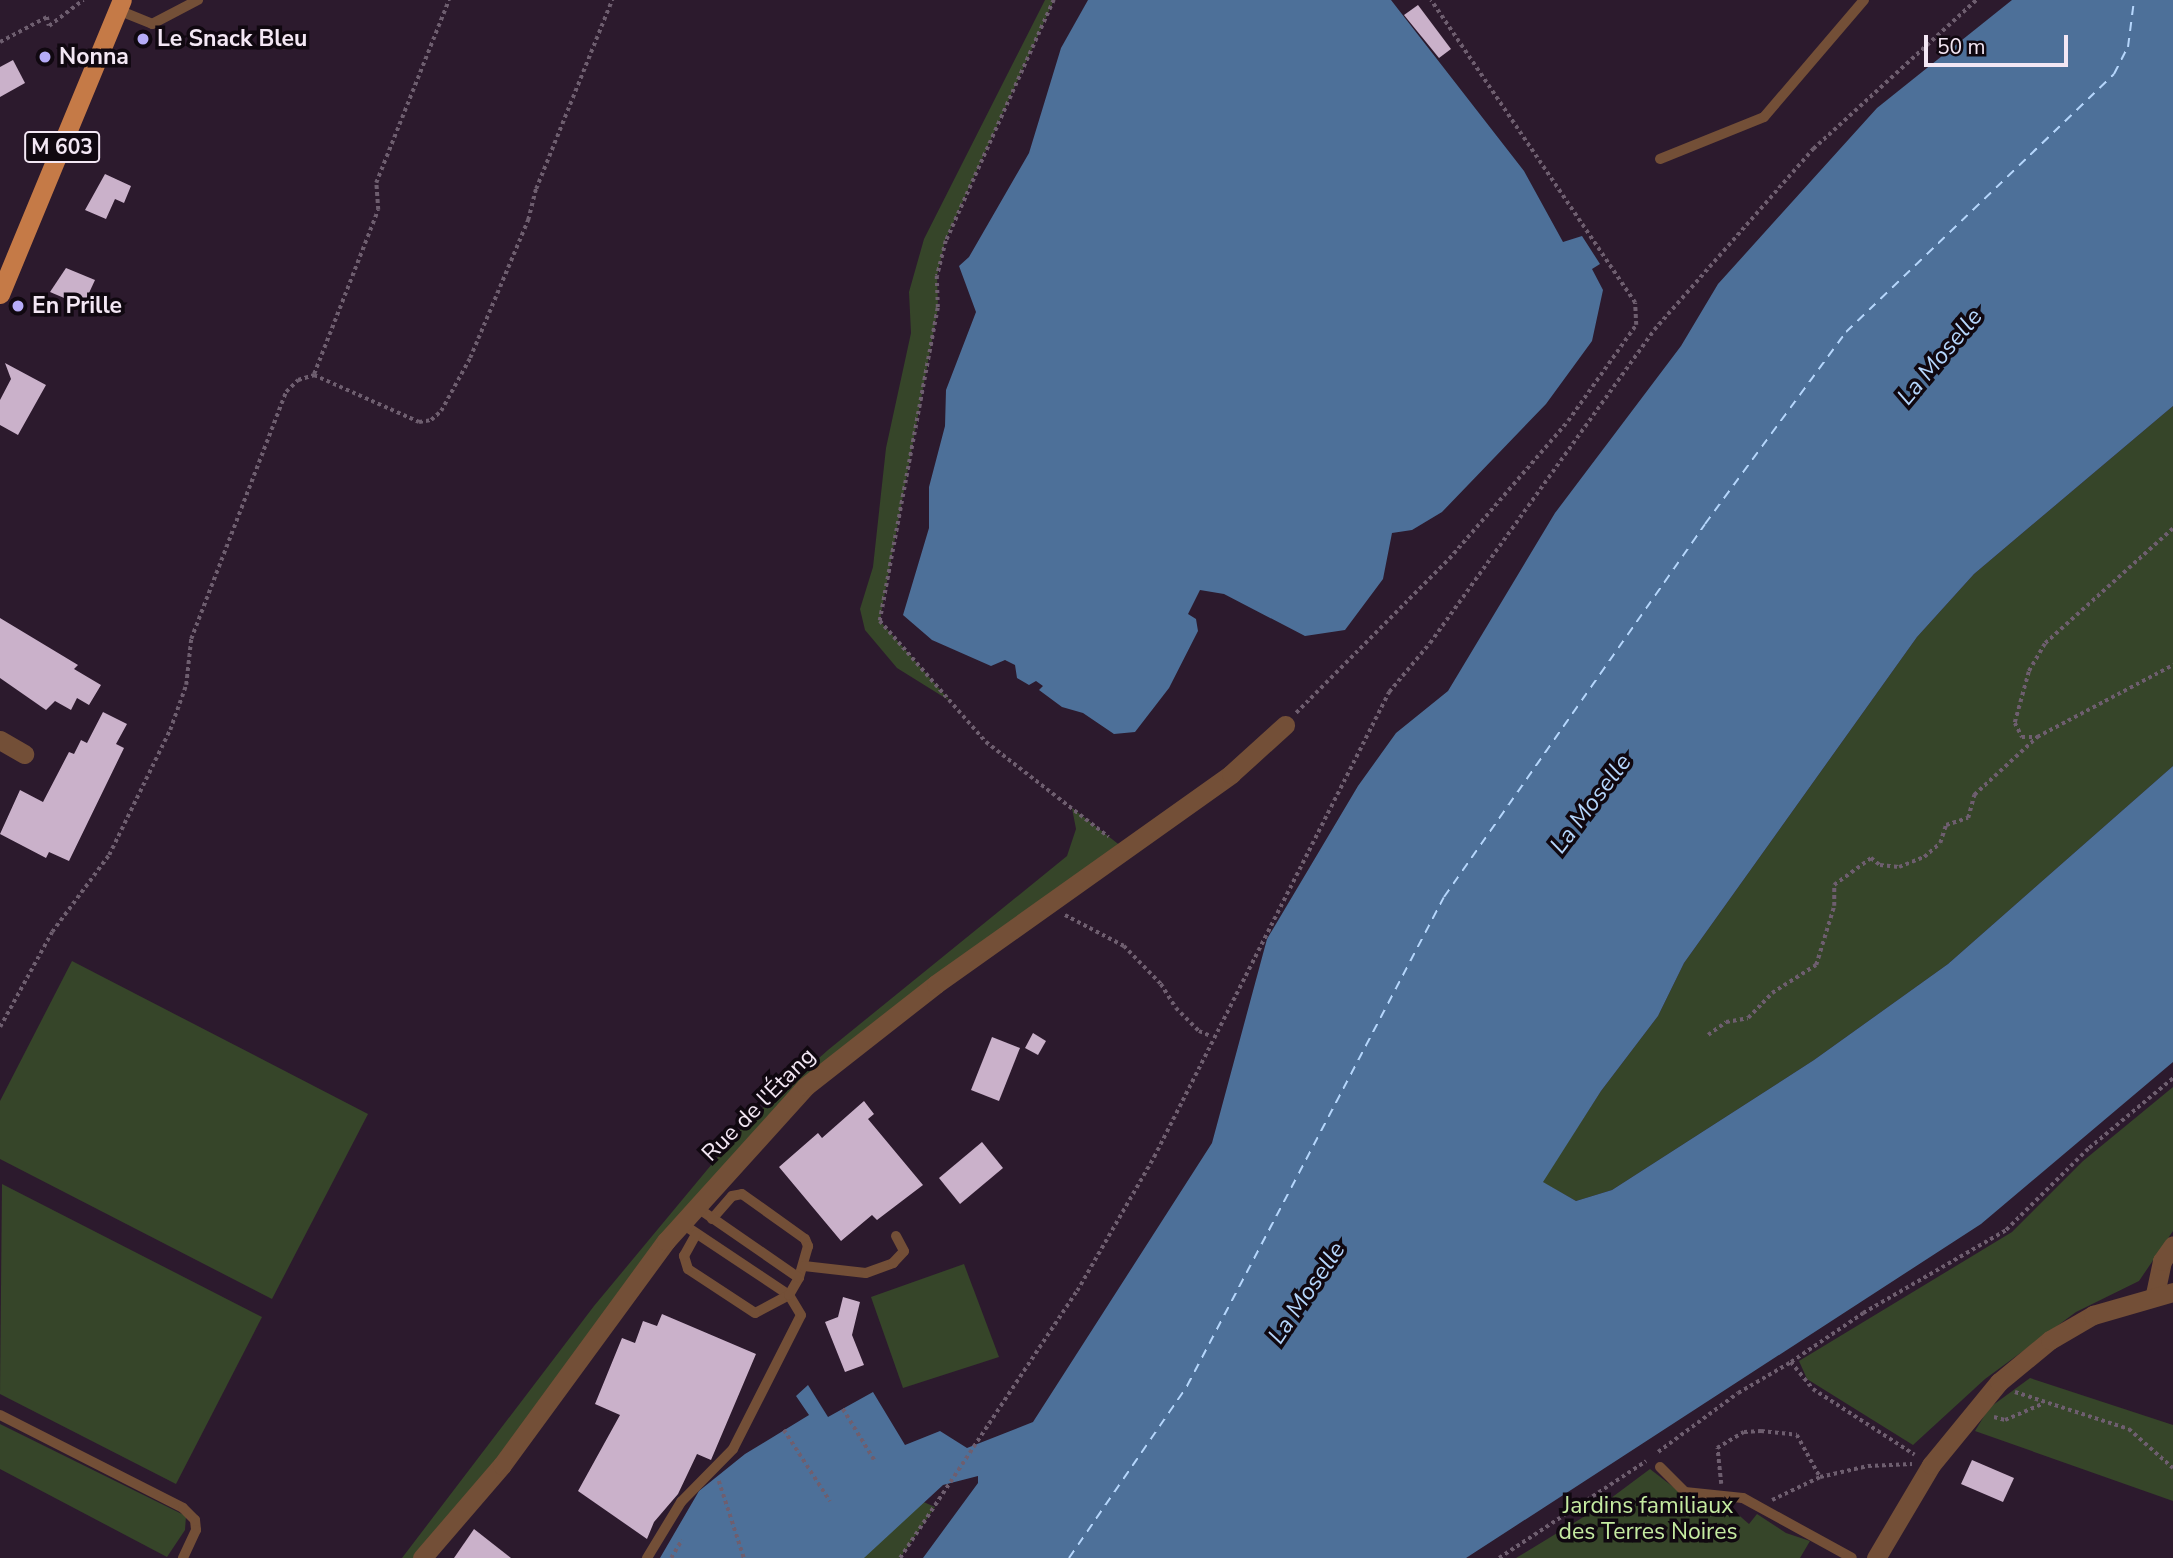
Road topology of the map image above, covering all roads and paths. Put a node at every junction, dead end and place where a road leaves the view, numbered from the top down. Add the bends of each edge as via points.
1 (83, 0) edge
2 (198, 0) edge
3 (449, 0) edge
4 (612, 0) edge
5 (1054, 0) edge
6 (1431, 0) edge
7 (1864, 0) edge
8 (1976, 0) edge
9 (120, 5) edge
10 (0, 42) edge
11 (1660, 159) dead end
12 (0, 294) edge
13 (314, 375) junction
14 (2173, 528) edge
15 (2173, 664) edge
16 (1285, 725) joint
17 (2037, 737) junction
18 (0, 740) edge
19 (24, 754) dead end
20 (1126, 850) junction
21 (1045, 907) junction
22 (0, 1027) edge
23 (1708, 1035) dead end
24 (1211, 1036) junction
25 (2173, 1079) edge
26 (695, 1206) junction
27 (712, 1219) junction
28 (688, 1228) junction
29 (896, 1236) dead end
30 (2173, 1245) edge
31 (804, 1266) junction
32 (799, 1278) junction
33 (2164, 1293) edge
34 (789, 1295) junction
35 (1791, 1362) junction
36 (1999, 1382) junction
37 (2043, 1403) junction
38 (1977, 1407) junction
39 (843, 1409) dead end
40 (0, 1415) edge
41 (784, 1430) dead end
42 (875, 1461) dead end
43 (1931, 1465) junction
44 (1660, 1467) dead end
45 (2173, 1468) edge
46 (718, 1476) dead end
47 (1819, 1477) junction
48 (1722, 1496) junction
49 (830, 1501) dead end
50 (1760, 1508) junction
51 (682, 1540) dead end
52 (183, 1558) edge
53 (422, 1558) edge
54 (647, 1558) edge
55 (671, 1558) edge
56 (744, 1558) edge
57 (901, 1558) edge
58 (1499, 1558) edge
59 (1852, 1558) edge
60 (1876, 1558) edge

1 - 10 path via 49,26 47,18
2 - 9 lane via 152,24
3 - 13 path via 376,183 378,210
4 - 13 path via 536,189 528,220 470,358 441,411 431,420 419,422
5 - 20 path via 946,241 937,276 938,308 880,621 986,742
6 - 16 path via 1636,303 1636,325 1568,421 1449,559
7 - 11 lane via 1764,117
8 - 24 path via 1813,149 1654,330 1430,643 1389,692
9 - 12 main road, M 603
13 - 22 path via 298,380 286,392 262,445 191,639 186,685 134,808 89,885 52,932
14 - 17 path via 2045,644 2015,713 2022,737
15 - 17 path
16 - 20 street, Rue de l'Étang via 1231,774
17 - 23 path via 1974,795 1968,817 1946,825 1940,843 1924,857 1899,867 1871,858 1834,886 1834,906 1816,965 1772,993 1748,1018 1726,1022
18 - 19 street
20 - 21 street, Rue de l'Étang
21 - 24 path via 1124,946 1161,984 1176,1008 1199,1031
21 - 26 street, Rue de l'Étang via 936,984 806,1086
24 - 57 path via 1147,1168 1077,1291
25 - 35 path via 2089,1148 2006,1230 1863,1313
26 - 27 lane
26 - 28 street, Rue de l'Étang
27 - 31 lane via 733,1196 742,1194 805,1239
27 - 32 lane
28 - 34 lane
28 - 34 lane via 684,1256 688,1269 755,1313
28 - 53 street, Rue de l'Étang via 502,1465
29 - 31 lane via 905,1251 893,1263 866,1273
30 - 33 street via 2162,1261
31 - 32 lane
32 - 34 lane
33 - 36 street via 2093,1315 2050,1340
34 - 54 lane via 801,1315 733,1449 681,1503
35 - 43 path via 1812,1389
35 - 58 path via 1738,1393 1596,1498
36 - 37 path
36 - 38 street
37 - 38 path via 2005,1420
37 - 45 path via 2129,1429
38 - 43 street
39 - 42 path
40 - 52 lane via 183,1508 195,1520
41 - 49 path
43 - 47 path via 1868,1466
43 - 60 street
44 - 48 lane via 1685,1492
46 - 56 path
47 - 48 path via 1797,1435 1744,1432 1717,1448
47 - 50 path
48 - 50 lane via 1743,1497
50 - 59 lane
51 - 55 path

